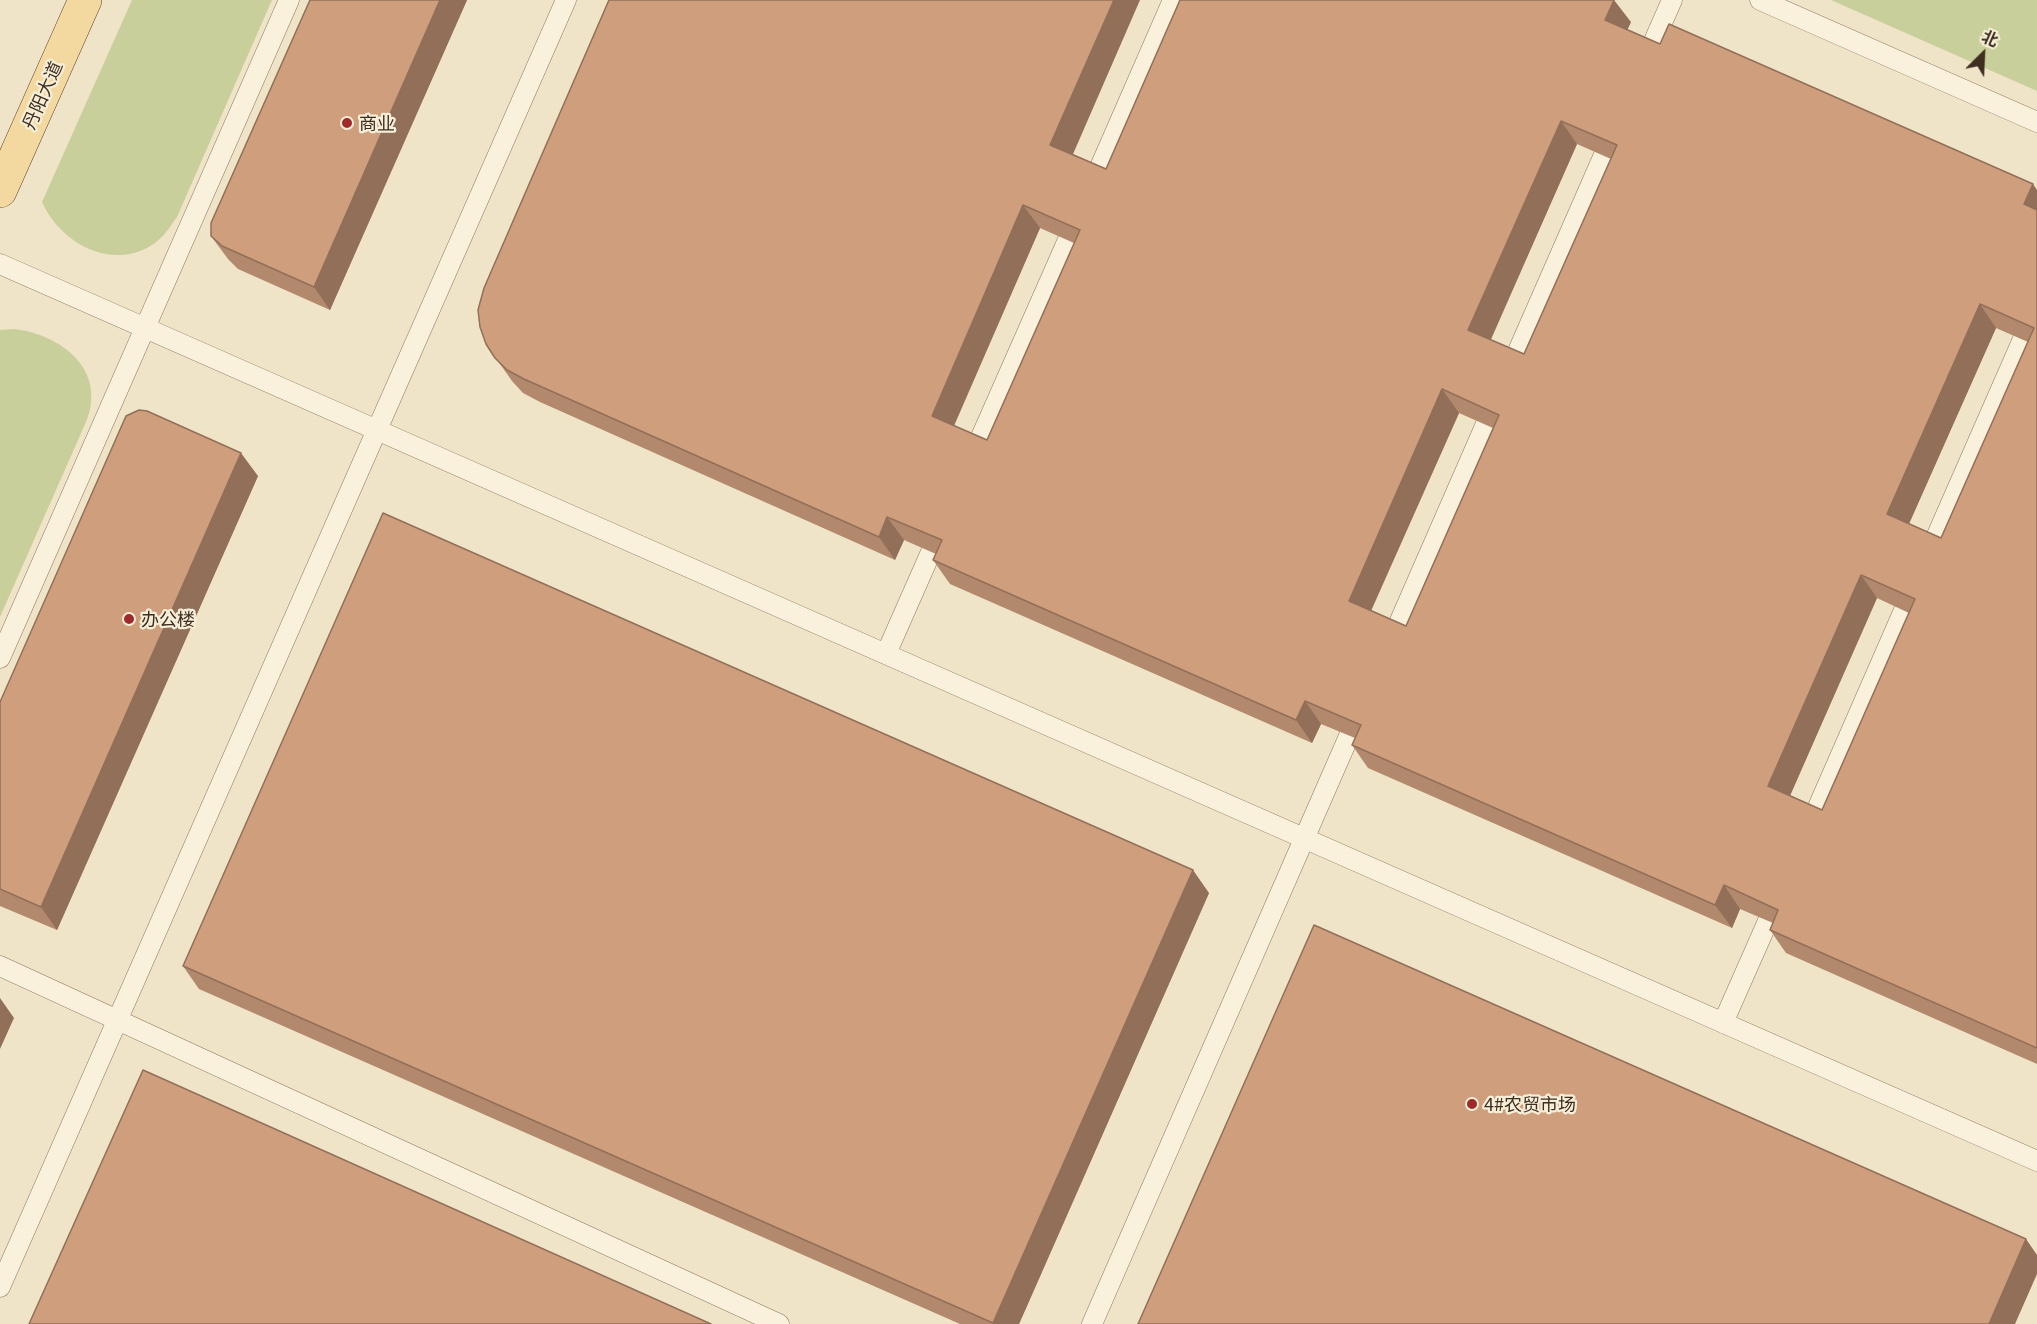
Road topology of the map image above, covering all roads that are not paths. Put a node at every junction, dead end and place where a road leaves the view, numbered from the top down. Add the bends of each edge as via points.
1 (85, 0) edge
2 (289, 0) edge
3 (566, 0) edge
4 (1173, 0) edge
5 (1672, 0) edge
6 (1760, 0) edge
7 (1634, 87) edge
8 (1620, 120) edge
9 (2037, 122) edge
10 (0, 191) edge
11 (0, 264) edge
12 (2037, 307) edge
13 (145, 328) junction
14 (376, 430) junction
15 (962, 480) edge
16 (948, 513) edge
17 (886, 654) junction
18 (0, 658) edge
19 (1381, 664) edge
20 (1367, 697) edge
21 (1305, 838) junction
22 (1799, 849) edge
23 (1785, 882) edge
24 (0, 966) edge
25 (117, 1020) junction
26 (1723, 1023) junction
27 (2037, 1161) edge
28 (0, 1287) edge
29 (779, 1324) edge
30 (1092, 1324) edge

1 - 10 main road, 丹阳大道
2 - 13 lane
3 - 14 lane
4 - 15 lane
5 - 7 lane
6 - 9 lane
8 - 19 lane
11 - 13 lane
12 - 22 lane
13 - 14 lane
13 - 18 lane
14 - 17 lane
14 - 25 lane
16 - 17 lane
17 - 21 lane
20 - 21 lane
21 - 26 lane
21 - 30 lane
23 - 26 lane
24 - 25 lane
25 - 28 lane
25 - 29 lane
26 - 27 lane

